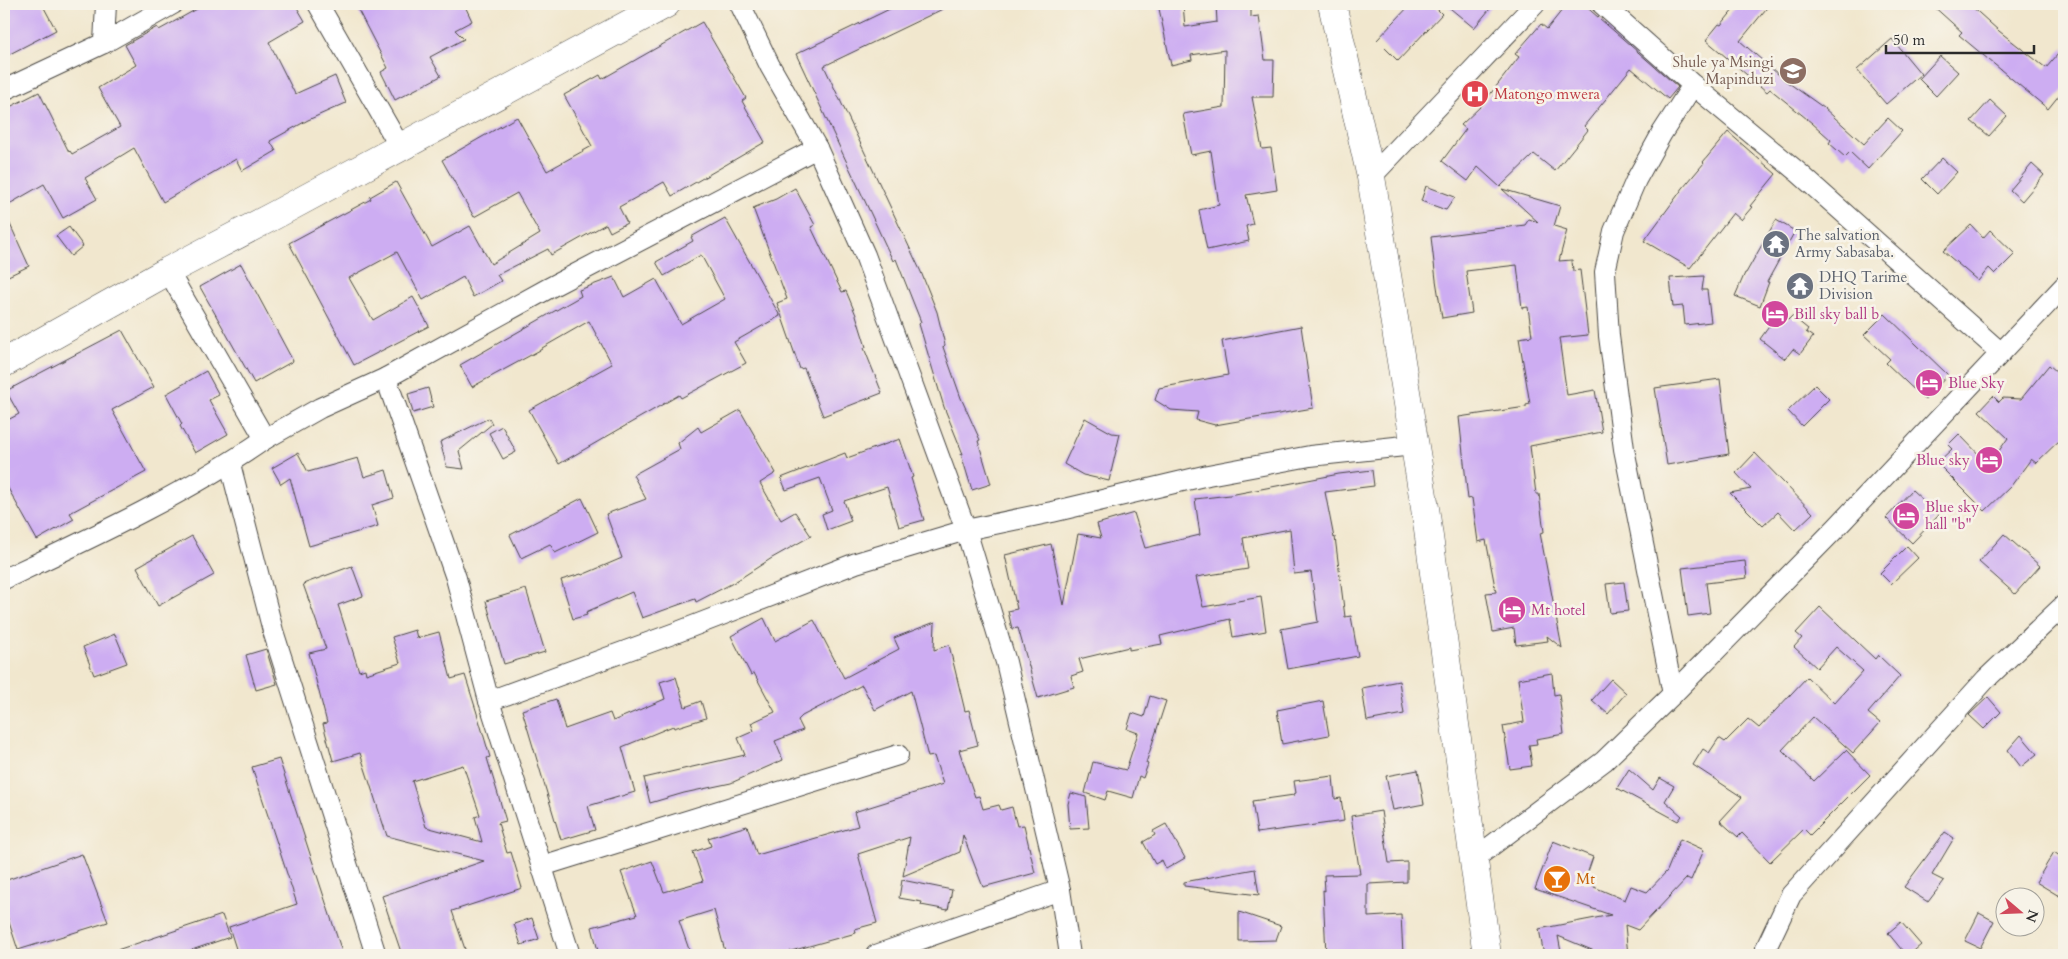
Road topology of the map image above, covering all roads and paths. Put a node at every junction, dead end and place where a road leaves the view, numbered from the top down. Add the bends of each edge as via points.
1 (106, 4) edge
2 (174, 4) edge
3 (318, 4) edge
4 (666, 4) edge
5 (740, 4) edge
6 (1332, 4) edge
7 (1534, 4) edge
8 (1602, 4) edge
9 (104, 43) junction
10 (1693, 85) junction
11 (4, 90) edge
12 (400, 147) junction
13 (817, 148) junction
14 (1371, 177) junction
15 (168, 270) junction
16 (2064, 286) edge
17 (2001, 353) junction
18 (4, 363) edge
19 (386, 378) junction
20 (266, 439) junction
21 (1414, 445) junction
22 (230, 464) junction
23 (966, 530) junction
24 (4, 579) edge
25 (2064, 605) edge
26 (1673, 694) junction
27 (488, 701) junction
28 (898, 755) dead end
29 (1474, 859) junction
30 (542, 866) junction
31 (1060, 890) junction
32 (376, 955) edge
33 (570, 955) edge
34 (876, 955) edge
35 (1070, 955) edge
36 (1487, 955) edge
37 (1766, 955) edge

1 - 9 street
2 - 9 street
3 - 12 street
4 - 12 main road
5 - 13 street via 770,66
6 - 14 main road
7 - 14 street
8 - 10 street
9 - 11 street
10 - 17 street via 1799,172
10 - 26 street via 1636,180 1614,231 1605,272 1608,336 1624,449
12 - 15 main road
13 - 19 street via 549,288
13 - 23 street via 865,255
14 - 21 main road
15 - 18 main road
15 - 20 street
16 - 17 street
17 - 26 street
19 - 20 street via 320,408
19 - 27 street via 456,578
20 - 22 street
21 - 23 street via 1310,456 1208,475
21 - 29 main road
22 - 24 street
22 - 32 street via 273,631
23 - 27 street via 856,563
23 - 31 street via 1006,662
25 - 37 street via 1986,680 1791,895 1766,948
26 - 29 street via 1604,761
27 - 30 street
28 - 30 street
29 - 36 main road
30 - 33 street
31 - 34 street
31 - 35 street

